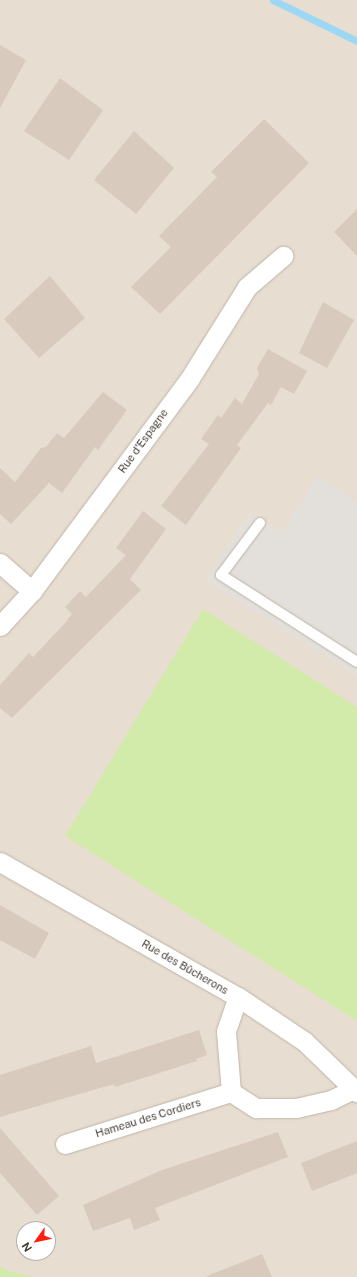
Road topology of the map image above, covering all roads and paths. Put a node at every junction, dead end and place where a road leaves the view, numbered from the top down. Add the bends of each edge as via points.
1 (284, 256) dead end
2 (260, 523) dead end
3 (0, 563) edge
4 (32, 591) junction
5 (0, 626) edge
6 (357, 662) edge
7 (0, 862) edge
8 (238, 997) junction
9 (355, 1090) edge
10 (231, 1092) junction
11 (65, 1144) dead end

1 - 4 street, Rue d'Espagne via 247,287 190,378
2 - 6 lane via 221,575
3 - 4 street
4 - 5 street, Rue d'Espagne
7 - 8 street, Rue des Bûcherons
8 - 9 street, Rue des Bûcherons via 304,1041
8 - 10 street via 226,1031
9 - 10 street via 331,1100 296,1108 256,1108
10 - 11 street, Hameau des Cordiers

